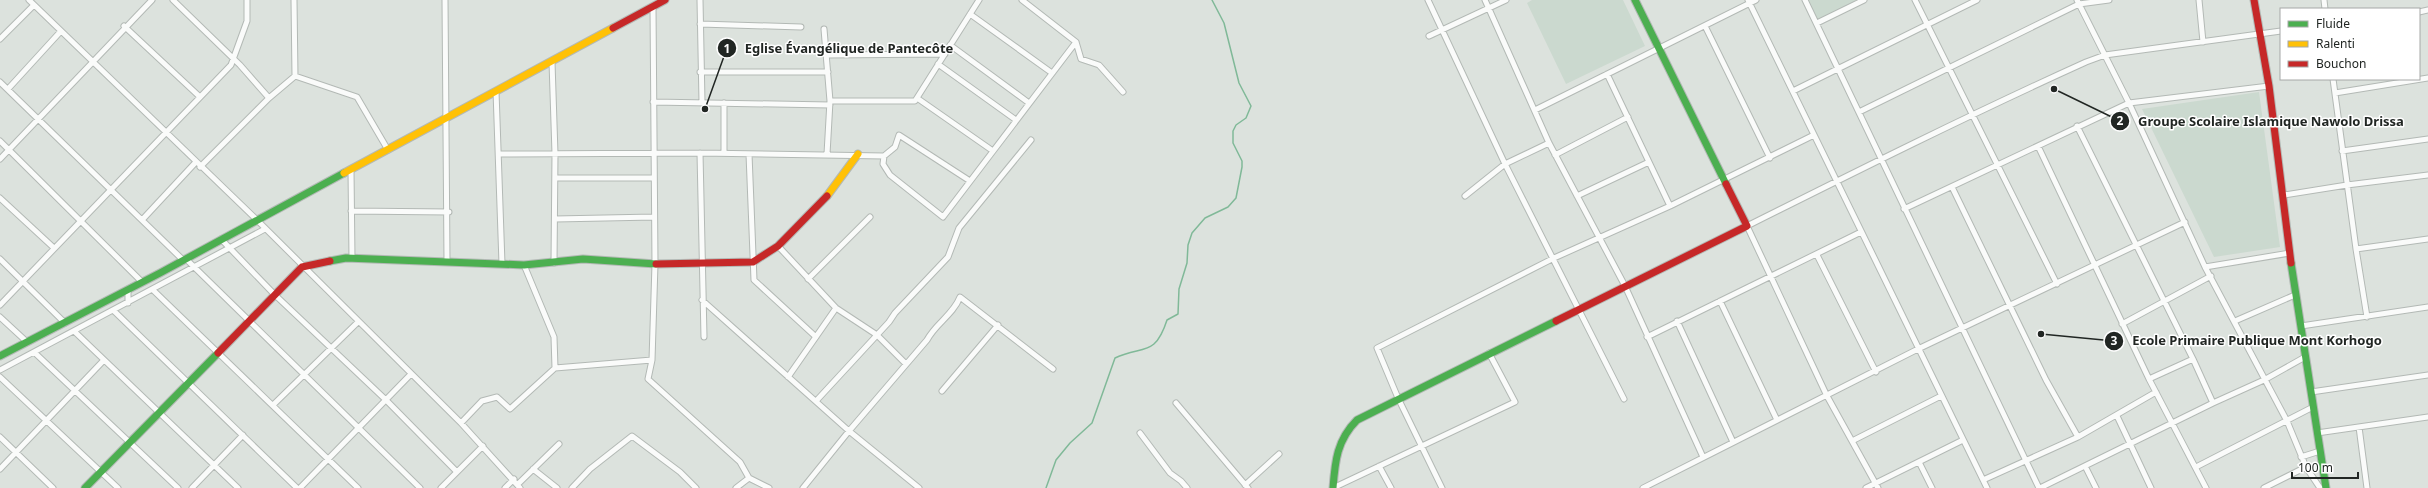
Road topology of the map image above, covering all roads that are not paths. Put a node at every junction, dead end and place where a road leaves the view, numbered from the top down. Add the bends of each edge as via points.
1 (29, 0) edge
2 (152, 0) edge
3 (173, 0) edge
4 (247, 0) edge
5 (294, 0) edge
6 (445, 0) edge
7 (665, 0) edge
8 (700, 0) edge
9 (979, 0) edge
10 (1022, 0) edge
11 (1428, 0) edge
12 (1485, 0) edge
13 (1506, 0) edge
14 (1634, 0) edge
15 (1756, 0) edge
16 (1805, 0) edge
17 (1862, 0) edge
18 (1915, 0) edge
19 (1977, 0) edge
20 (2109, 0) edge
21 (2199, 0) edge
22 (2254, 0) edge
23 (1748, 2) edge
24 (2078, 2) edge
25 (34, 5) junction
26 (653, 7) junction
27 (1489, 8) junction
28 (970, 14) junction
29 (1817, 23) junction
30 (700, 24) junction
31 (1927, 24) junction
32 (124, 26) junction
33 (1705, 26) junction
34 (801, 27) dead end
35 (824, 29) dead end
36 (1442, 29) junction
37 (2280, 31) edge
38 (61, 32) junction
39 (2261, 34) junction
40 (1429, 36) dead end
41 (0, 39) edge
42 (1076, 42) junction
43 (2203, 42) junction
44 (950, 45) junction
45 (1658, 47) junction
46 (945, 54) junction
47 (827, 55) junction
48 (2105, 55) junction
49 (234, 58) junction
50 (91, 61) junction
51 (552, 62) junction
52 (938, 64) junction
53 (1949, 68) junction
54 (1838, 70) junction
55 (700, 72) junction
56 (828, 72) junction
57 (1052, 73) junction
58 (1607, 74) junction
59 (294, 76) junction
60 (2334, 80) edge
61 (2415, 80) edge
62 (0, 82) edge
63 (2268, 86) junction
64 (8, 89) junction
65 (496, 90) junction
66 (1793, 91) junction
67 (1123, 92) dead end
68 (2335, 92) junction
69 (200, 97) junction
70 (269, 98) junction
71 (917, 98) junction
72 (653, 102) junction
73 (702, 102) junction
74 (724, 103) junction
75 (830, 103) junction
76 (1028, 103) junction
77 (2130, 103) junction
78 (1535, 110) junction
79 (1859, 112) junction
80 (1972, 114) junction
81 (1628, 117) junction
82 (445, 118) junction
83 (37, 119) junction
84 (1016, 120) junction
85 (2077, 126) junction
86 (166, 133) junction
87 (1814, 135) junction
88 (2428, 139) edge
89 (1031, 140) dead end
90 (0, 141) edge
91 (1549, 143) junction
92 (2038, 146) junction
93 (10, 150) junction
94 (388, 150) junction
95 (993, 151) junction
96 (2342, 151) junction
97 (653, 153) junction
98 (700, 153) junction
99 (499, 154) junction
100 (555, 154) junction
101 (724, 154) junction
102 (749, 154) junction
103 (827, 154) junction
104 (858, 154) junction
105 (1555, 155) junction
106 (884, 156) junction
107 (1770, 158) junction
108 (0, 159) edge
109 (1882, 160) junction
110 (1649, 162) junction
111 (195, 163) junction
112 (1505, 164) junction
113 (1997, 165) junction
114 (200, 167) junction
115 (351, 170) junction
116 (2428, 175) edge
117 (555, 178) junction
118 (654, 178) junction
119 (1725, 179) junction
120 (970, 181) junction
121 (1837, 181) junction
122 (2347, 185) junction
123 (1952, 187) junction
124 (111, 189) junction
125 (1465, 196) dead end
126 (1577, 196) junction
127 (2284, 196) junction
128 (0, 198) edge
129 (1670, 206) junction
130 (1904, 209) junction
131 (352, 211) junction
132 (449, 212) junction
133 (654, 216) junction
134 (870, 217) dead end
135 (256, 219) junction
136 (555, 219) junction
137 (81, 220) junction
138 (142, 220) junction
139 (2185, 222) junction
140 (1747, 226) junction
141 (265, 229) junction
142 (1861, 232) junction
143 (1598, 238) junction
144 (221, 239) junction
145 (2428, 239) edge
146 (2136, 245) junction
147 (778, 246) junction
148 (54, 248) junction
149 (230, 249) junction
150 (2356, 249) junction
151 (2290, 253) junction
152 (1817, 255) junction
153 (0, 258) edge
154 (352, 258) junction
155 (1554, 258) junction
156 (184, 259) junction
157 (448, 261) junction
158 (753, 262) junction
159 (554, 263) junction
160 (502, 264) junction
161 (655, 264) junction
162 (702, 264) junction
163 (524, 265) junction
164 (2094, 266) junction
165 (195, 267) junction
166 (302, 267) junction
167 (2206, 267) junction
168 (1770, 274) junction
169 (2211, 276) junction
170 (808, 279) junction
171 (23, 281) junction
172 (142, 282) junction
173 (2057, 284) junction
174 (1625, 286) junction
175 (128, 289) junction
176 (153, 290) junction
177 (274, 294) junction
178 (2295, 295) junction
179 (702, 300) junction
180 (1720, 301) junction
181 (2165, 302) junction
182 (128, 303) junction
183 (0, 305) edge
184 (2012, 307) junction
185 (2428, 307) edge
186 (836, 308) junction
187 (1579, 308) junction
188 (114, 311) junction
189 (2367, 317) junction
190 (0, 318) edge
191 (248, 321) junction
192 (1677, 321) junction
193 (358, 322) junction
194 (2235, 322) junction
195 (65, 323) junction
196 (2122, 324) junction
197 (998, 325) junction
198 (2301, 326) junction
199 (1963, 328) junction
200 (74, 332) junction
201 (877, 335) junction
202 (1647, 336) junction
203 (704, 337) dead end
204 (816, 338) junction
205 (27, 342) junction
206 (332, 348) junction
207 (1918, 349) junction
208 (219, 351) junction
209 (35, 353) junction
210 (1489, 353) junction
211 (0, 356) edge
212 (2305, 357) junction
213 (2193, 359) junction
214 (104, 360) junction
215 (652, 360) junction
216 (906, 364) junction
217 (555, 368) junction
218 (1053, 369) dead end
219 (0, 370) edge
220 (1876, 372) junction
221 (411, 374) junction
222 (2428, 375) edge
223 (304, 376) junction
224 (788, 376) junction
225 (0, 377) edge
226 (2149, 380) junction
227 (2264, 380) junction
228 (188, 382) junction
229 (942, 390) dead end
230 (76, 391) junction
231 (2156, 392) junction
232 (2311, 392) junction
233 (1827, 396) junction
234 (1941, 396) junction
235 (1398, 398) junction
236 (1624, 398) dead end
237 (386, 400) junction
238 (817, 400) junction
239 (1176, 403) dead end
240 (2213, 403) junction
241 (273, 405) junction
242 (2313, 408) junction
243 (160, 412) junction
244 (2117, 416) junction
245 (2428, 417) edge
246 (1777, 420) junction
247 (47, 421) junction
248 (2287, 421) junction
249 (461, 422) junction
250 (2173, 424) junction
251 (2359, 427) junction
252 (358, 428) junction
253 (849, 431) junction
254 (1140, 433) dead end
255 (2317, 433) junction
256 (242, 435) junction
257 (0, 437) edge
258 (2078, 437) junction
259 (1963, 440) junction
260 (1852, 441) junction
261 (1733, 442) junction
262 (130, 443) junction
263 (559, 444) dead end
264 (2130, 444) junction
265 (483, 446) junction
266 (1421, 446) junction
267 (2320, 451) junction
268 (16, 453) junction
269 (1279, 454) dead end
270 (1703, 457) junction
271 (2301, 457) junction
272 (328, 459) junction
273 (2027, 459) junction
274 (1919, 462) junction
275 (214, 464) junction
276 (1379, 466) junction
277 (2084, 466) junction
278 (2196, 467) junction
279 (2306, 468) junction
280 (0, 469) edge
281 (533, 469) junction
282 (101, 472) junction
283 (457, 472) junction
284 (749, 478) junction
285 (514, 479) junction
286 (1983, 480) junction
287 (1877, 485) edge
288 (519, 486) edge
289 (1246, 487) edge
290 (53, 488) edge
291 (85, 488) edge
292 (118, 488) edge
293 (178, 488) edge
294 (192, 488) edge
295 (238, 488) edge
296 (298, 488) edge
297 (358, 488) edge
298 (420, 488) edge
299 (441, 488) edge
300 (505, 488) edge
301 (557, 488) edge
302 (572, 488) edge
303 (696, 488) edge
304 (736, 488) edge
305 (769, 488) edge
306 (803, 488) edge
307 (919, 488) edge
308 (1187, 488) edge
309 (1332, 488) edge
310 (1391, 488) edge
311 (1442, 488) edge
312 (1643, 488) edge
313 (1866, 488) edge
314 (1932, 488) edge
315 (1987, 488) edge
316 (2040, 488) edge
317 (2096, 488) edge
318 (2151, 488) edge
319 (2206, 488) edge
320 (2264, 488) edge
321 (2320, 488) edge
322 (2326, 488) edge
323 (2367, 488) edge

1 - 25 street
2 - 32 street
3 - 49 street
4 - 49 street via 247,21
5 - 59 street
6 - 82 street
7 - 26 street
8 - 30 street
9 - 28 street
10 - 42 street
11 - 36 street
12 - 27 street
13 - 27 street
14 - 45 street
15 - 23 street
16 - 29 street
17 - 29 street
18 - 31 street
19 - 31 street
20 - 24 street
21 - 43 street
22 - 39 street
23 - 33 street
23 - 66 street
24 - 48 street
24 - 53 street
25 - 38 street
25 - 41 street
26 - 51 street
26 - 72 street
27 - 36 street
27 - 78 street
28 - 44 street
28 - 57 street
29 - 54 street
30 - 34 street
30 - 55 street
31 - 53 street
31 - 54 street
32 - 50 street
32 - 69 street
33 - 45 street
33 - 107 street
35 - 47 street
36 - 40 street
36 - 112 street
37 - 39 street
38 - 50 street
38 - 64 street
39 - 43 street
39 - 63 street
42 - 57 street
42 - 67 street via 1081,59 1099,65
43 - 48 street
44 - 46 street
44 - 76 street
45 - 58 street
45 - 119 street
46 - 47 street
46 - 52 street
47 - 56 street
48 - 77 street
48 - 80 street
49 - 69 street via 232,64
49 - 70 street
50 - 83 street
50 - 86 street
51 - 65 street
51 - 100 street
52 - 71 street
52 - 84 street
53 - 79 street
53 - 80 street
54 - 66 street
54 - 79 street
55 - 56 street
55 - 73 street
56 - 75 street
57 - 76 street
58 - 78 street
58 - 81 street
59 - 70 street
59 - 94 street via 357,96
60 - 68 street
61 - 68 street
62 - 64 street
63 - 77 street
63 - 127 street
64 - 83 street
65 - 82 street
65 - 99 street
66 - 87 street
68 - 96 street
69 - 86 street
70 - 114 street
71 - 75 street via 915,101
71 - 95 street
72 - 73 street
72 - 97 street
73 - 74 street
74 - 75 street
74 - 101 street
75 - 103 street
76 - 84 street
77 - 85 street
77 - 139 street
78 - 91 street
79 - 109 street
80 - 109 street
80 - 113 street
81 - 105 street
81 - 110 street
82 - 94 street
82 - 132 street
83 - 93 street
83 - 124 street
84 - 95 street
85 - 92 street
85 - 146 street
86 - 111 street
86 - 124 street
87 - 107 street
87 - 121 street
88 - 96 street
89 - 201 street via 958,228 948,257 895,312
90 - 93 street
91 - 105 street
91 - 112 street
92 - 113 street
92 - 164 street
93 - 108 street
93 - 137 street
94 - 115 street
95 - 120 street
96 - 122 street
97 - 98 street
97 - 100 street
97 - 118 street
98 - 101 street
98 - 162 street
99 - 100 street
99 - 160 street
100 - 117 street
101 - 102 street
102 - 103 street
102 - 158 street
103 - 104 street
104 - 106 street
104 - 147 street via 824,200
105 - 126 street
106 - 120 street via 895,147 899,135
106 - 120 street via 883,164 890,175 943,217
107 - 119 street
109 - 121 street
109 - 130 street
110 - 126 street
110 - 129 street
111 - 114 street
111 - 138 street
112 - 125 street
112 - 155 street
113 - 123 street
113 - 173 street
114 - 135 street
115 - 131 street
115 - 135 street
116 - 122 street
117 - 118 street
117 - 136 street
118 - 133 street
119 - 129 street
119 - 140 street
121 - 140 street
121 - 142 street
122 - 127 street
122 - 150 street
123 - 130 street
123 - 184 street
124 - 137 street
124 - 138 street
126 - 143 street
127 - 151 street
128 - 148 street
129 - 143 street
130 - 199 street
131 - 132 street
131 - 154 street
132 - 157 street
133 - 136 street
133 - 161 street
134 - 170 street
135 - 141 street
135 - 144 street
136 - 159 street
137 - 148 street
137 - 172 street
138 - 156 street
139 - 146 street
139 - 167 street
140 - 168 street
140 - 174 street
141 - 149 street
141 - 166 street
142 - 152 street
142 - 207 street
143 - 155 street
143 - 174 street
144 - 149 street
144 - 156 street
145 - 150 street
146 - 164 street
146 - 181 street
147 - 158 street
147 - 170 street
148 - 171 street
149 - 165 street
149 - 177 street
150 - 189 street
151 - 167 street
151 - 178 street
152 - 168 street
152 - 220 street
153 - 171 street
154 - 157 street
154 - 166 street
155 - 187 street
155 - 235 street via 1377,348
156 - 165 street
156 - 172 street
157 - 160 street
158 - 162 street
158 - 204 street via 754,280
159 - 161 street via 583,259
159 - 163 street
160 - 163 street
161 - 162 street
161 - 215 street
162 - 179 street
163 - 217 street via 554,337
164 - 173 street
164 - 196 street
165 - 176 street
165 - 191 street
166 - 177 street
166 - 193 street
167 - 169 street
168 - 180 street
168 - 233 street
169 - 181 street
169 - 194 street
170 - 186 street
171 - 183 street
171 - 195 street
172 - 175 street
173 - 184 street
174 - 187 street
174 - 202 street
175 - 182 street
175 - 195 street
176 - 182 street
176 - 208 street
177 - 191 street
177 - 206 street
178 - 194 street
178 - 198 street
179 - 203 street
179 - 224 street
180 - 192 street
180 - 246 street
181 - 196 street
181 - 213 street
182 - 188 street
184 - 199 street
184 - 258 street via 2046,380
185 - 189 street
186 - 201 street
186 - 204 street
187 - 210 street
187 - 236 street
188 - 200 street
188 - 228 street
189 - 198 street
190 - 205 street
191 - 208 street
191 - 223 street
192 - 202 street
192 - 261 street
193 - 206 street
193 - 221 street
194 - 227 street
195 - 205 street
196 - 226 street
197 - 216 street via 960,297 952,313 933,329
197 - 218 street
197 - 229 street
198 - 212 street
199 - 207 street
199 - 273 street
200 - 209 street
200 - 214 street
201 - 216 street
201 - 238 street
202 - 270 street
204 - 224 street
205 - 211 street
206 - 223 street
206 - 237 street
207 - 220 street
207 - 234 street
208 - 228 street
208 - 241 street
209 - 219 street
209 - 230 street
210 - 235 street
210 - 266 street via 1515,402
212 - 227 street
212 - 232 street
213 - 226 street
213 - 240 street
214 - 230 street
214 - 243 street
215 - 217 street
215 - 284 street via 648,379 740,462
216 - 253 street
217 - 249 street via 510,409 497,397 482,401
220 - 233 street
221 - 237 street
221 - 249 street
222 - 232 street
223 - 241 street
223 - 252 street
224 - 238 street
225 - 247 street
226 - 231 street
227 - 240 street
227 - 248 street
228 - 243 street
228 - 256 street
230 - 247 street
230 - 262 street
231 - 244 street
231 - 250 street
232 - 242 street
233 - 246 street
233 - 260 street
234 - 259 street
234 - 260 street
235 - 266 street
235 - 309 street via 1357,420 1342,436 1335,459
237 - 252 street
237 - 283 street
238 - 253 street
239 - 289 street
240 - 250 street
241 - 272 street
242 - 248 street
242 - 255 street
243 - 262 street
243 - 275 street
244 - 258 street
244 - 264 street
245 - 251 street
246 - 261 street
247 - 268 street
247 - 282 street
248 - 271 street
248 - 278 street
249 - 265 street
250 - 264 street
250 - 278 street
251 - 255 street
251 - 323 street
252 - 272 street
252 - 298 street
253 - 306 street
253 - 307 street
254 - 308 street via 1170,473 1181,480
255 - 267 street
256 - 275 street
256 - 296 street
257 - 268 street
258 - 273 street
259 - 274 street
259 - 286 street
260 - 287 street
261 - 270 street
262 - 282 street
262 - 293 street
263 - 281 street
264 - 277 street
264 - 318 street
265 - 283 street
265 - 285 street
266 - 276 street
266 - 311 street
267 - 271 street
267 - 322 street
268 - 280 street
268 - 290 street
269 - 289 street
270 - 312 street
271 - 279 street
272 - 296 street
272 - 297 street
273 - 286 street
273 - 316 street
274 - 287 street
274 - 314 street
275 - 294 street
275 - 295 street
276 - 309 street
276 - 310 street
277 - 316 street
277 - 317 street
278 - 319 street
279 - 320 street
279 - 321 street
281 - 288 street
281 - 301 street
282 - 291 street
282 - 292 street
283 - 299 street
284 - 304 street
284 - 305 street
285 - 288 street
285 - 300 street
286 - 315 street
287 - 313 street
302 - 303 street via 590,469 632,436 680,472

